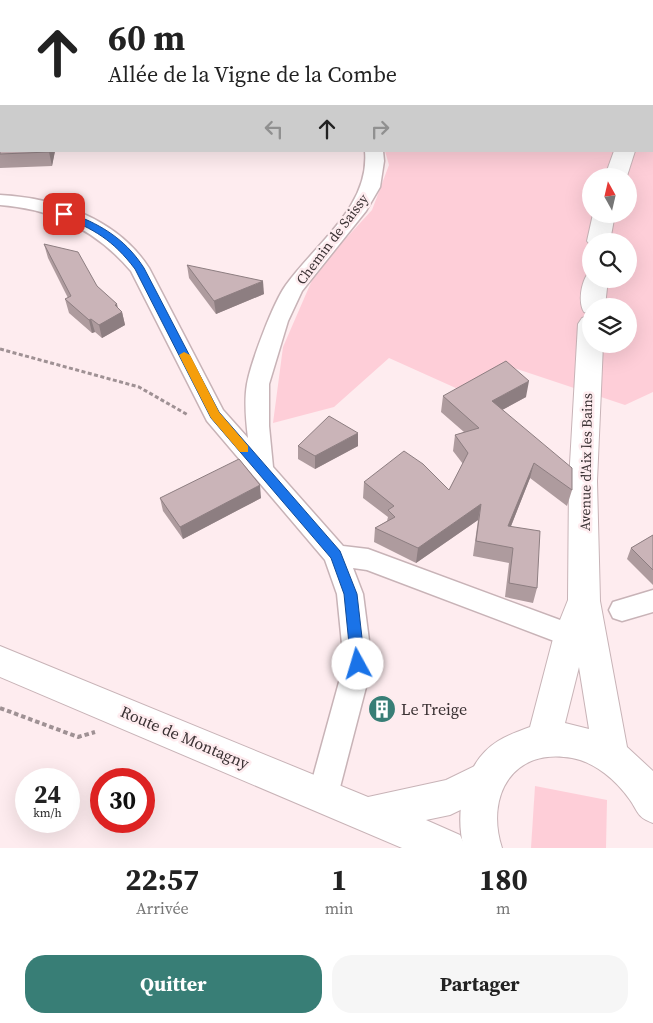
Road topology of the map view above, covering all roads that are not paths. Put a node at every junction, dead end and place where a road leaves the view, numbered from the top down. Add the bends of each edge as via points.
1 (374, 152) edge
2 (625, 152) edge
3 (619, 168) edge
4 (0, 200) edge
5 (590, 353) edge
6 (262, 470) junction
7 (336, 555) junction
8 (584, 601) junction
9 (653, 601) edge
10 (622, 610) dead end
11 (570, 635) junction
12 (0, 660) edge
13 (544, 740) junction
14 (611, 756) junction
15 (487, 778) junction
16 (323, 794) junction
17 (653, 805) edge
18 (371, 814) junction
19 (448, 848) edge
20 (483, 848) edge

1 - 6 street, Chemin de Saissy via 370,187 360,207 293,289 278,321 258,384
2 - 3 main road
4 - 6 street via 49,207 95,226 128,253 140,268 215,415
5 - 8 main road, Avenue d'Aix les Bains via 583,481
6 - 7 street
7 - 11 street via 368,560
7 - 16 street via 350,594 358,664
8 - 11 main road
8 - 14 main road
9 - 10 street
11 - 13 main road
12 - 16 main road, Route de Montagny
13 - 14 main road via 574,741
13 - 15 main road via 521,746 502,760
14 - 17 main road via 632,772
15 - 18 main road via 450,797
15 - 20 main road via 478,804 478,834
16 - 18 main road, Route de Montagny
18 - 19 main road, Route de Montagny

